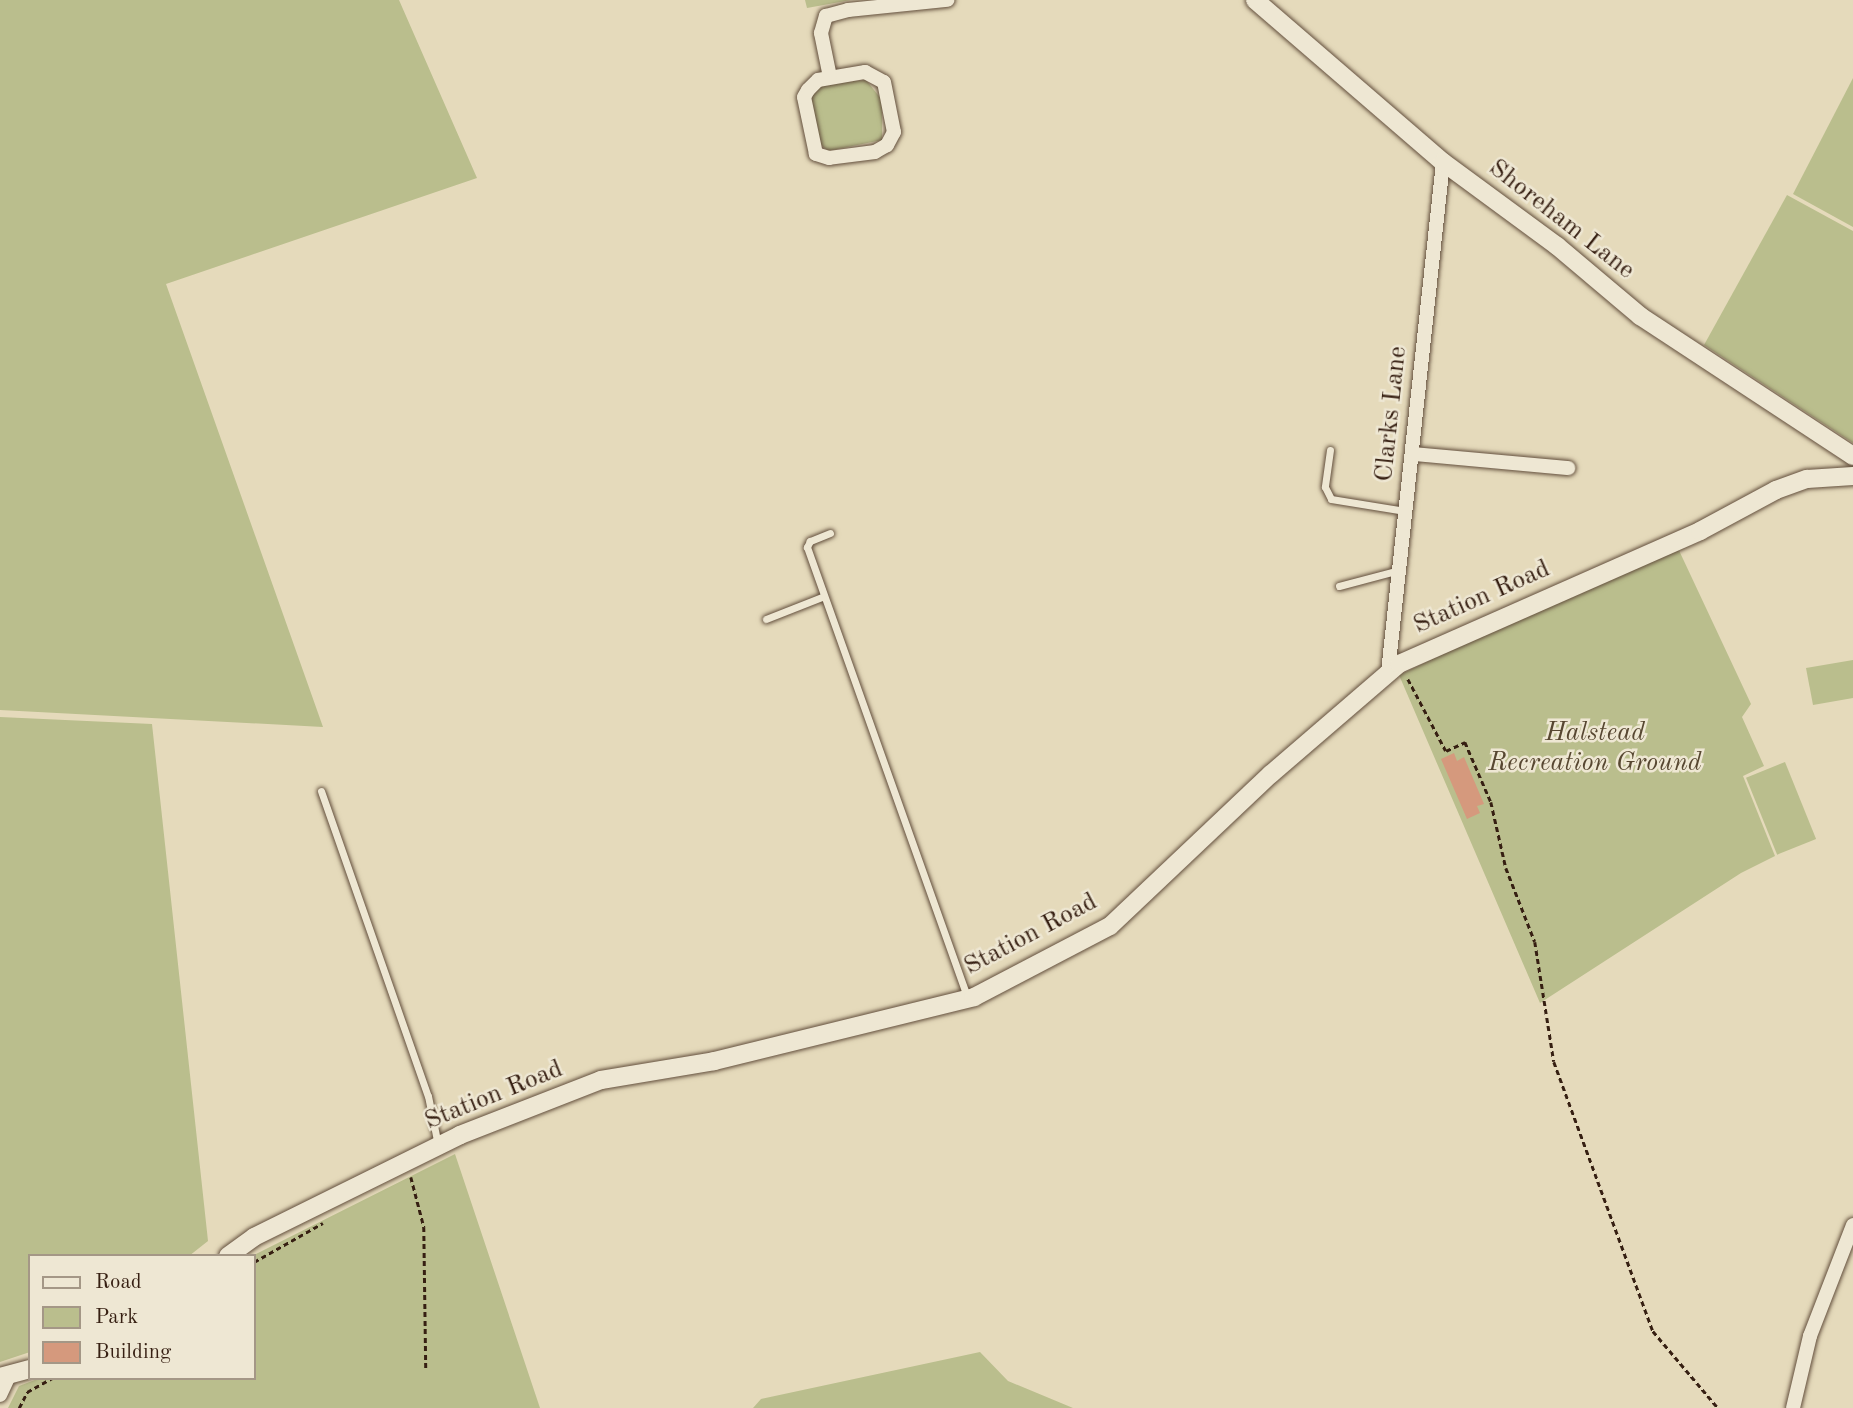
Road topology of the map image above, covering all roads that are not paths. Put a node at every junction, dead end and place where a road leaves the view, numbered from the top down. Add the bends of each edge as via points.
1 (947, 0) edge
2 (1255, 0) edge
3 (830, 77) junction
4 (1443, 162) junction
5 (1330, 450) dead end
6 (1414, 454) junction
7 (1853, 456) edge
8 (1569, 468) dead end
9 (1853, 476) edge
10 (1406, 512) junction
11 (830, 533) dead end
12 (1399, 570) junction
13 (1339, 586) dead end
14 (824, 596) junction
15 (766, 619) dead end
16 (1394, 668) junction
17 (321, 791) dead end
18 (968, 998) junction
19 (438, 1146) junction
20 (1853, 1225) edge
21 (231, 1254) edge
22 (28, 1369) edge
23 (5, 1376) edge
24 (0, 1395) edge
25 (1793, 1408) edge

1 - 3 street via 826,16 821,33
2 - 4 street, Shoreham Lane
3 - 3 street via 818,79 804,97 816,154 841,157 875,152 887,145 894,132 884,82 865,72
4 - 6 street, Clarks Lane
4 - 7 street, Shoreham Lane via 1557,246 1640,316
5 - 10 lane via 1325,487 1331,499
6 - 8 street
6 - 10 street, Clarks Lane
9 - 16 street, Station Road via 1814,478 1776,490 1699,531
10 - 12 street, Clarks Lane
11 - 14 lane via 810,541 807,547
12 - 13 lane
12 - 16 street, Clarks Lane
14 - 15 lane
14 - 18 lane
16 - 18 street, Station Road via 1271,774 1110,926
17 - 19 lane via 425,1084
18 - 19 street, Station Road via 713,1060 601,1080
19 - 21 street, Station Road via 254,1237
20 - 25 street via 1810,1336
22 - 23 street
23 - 24 street

